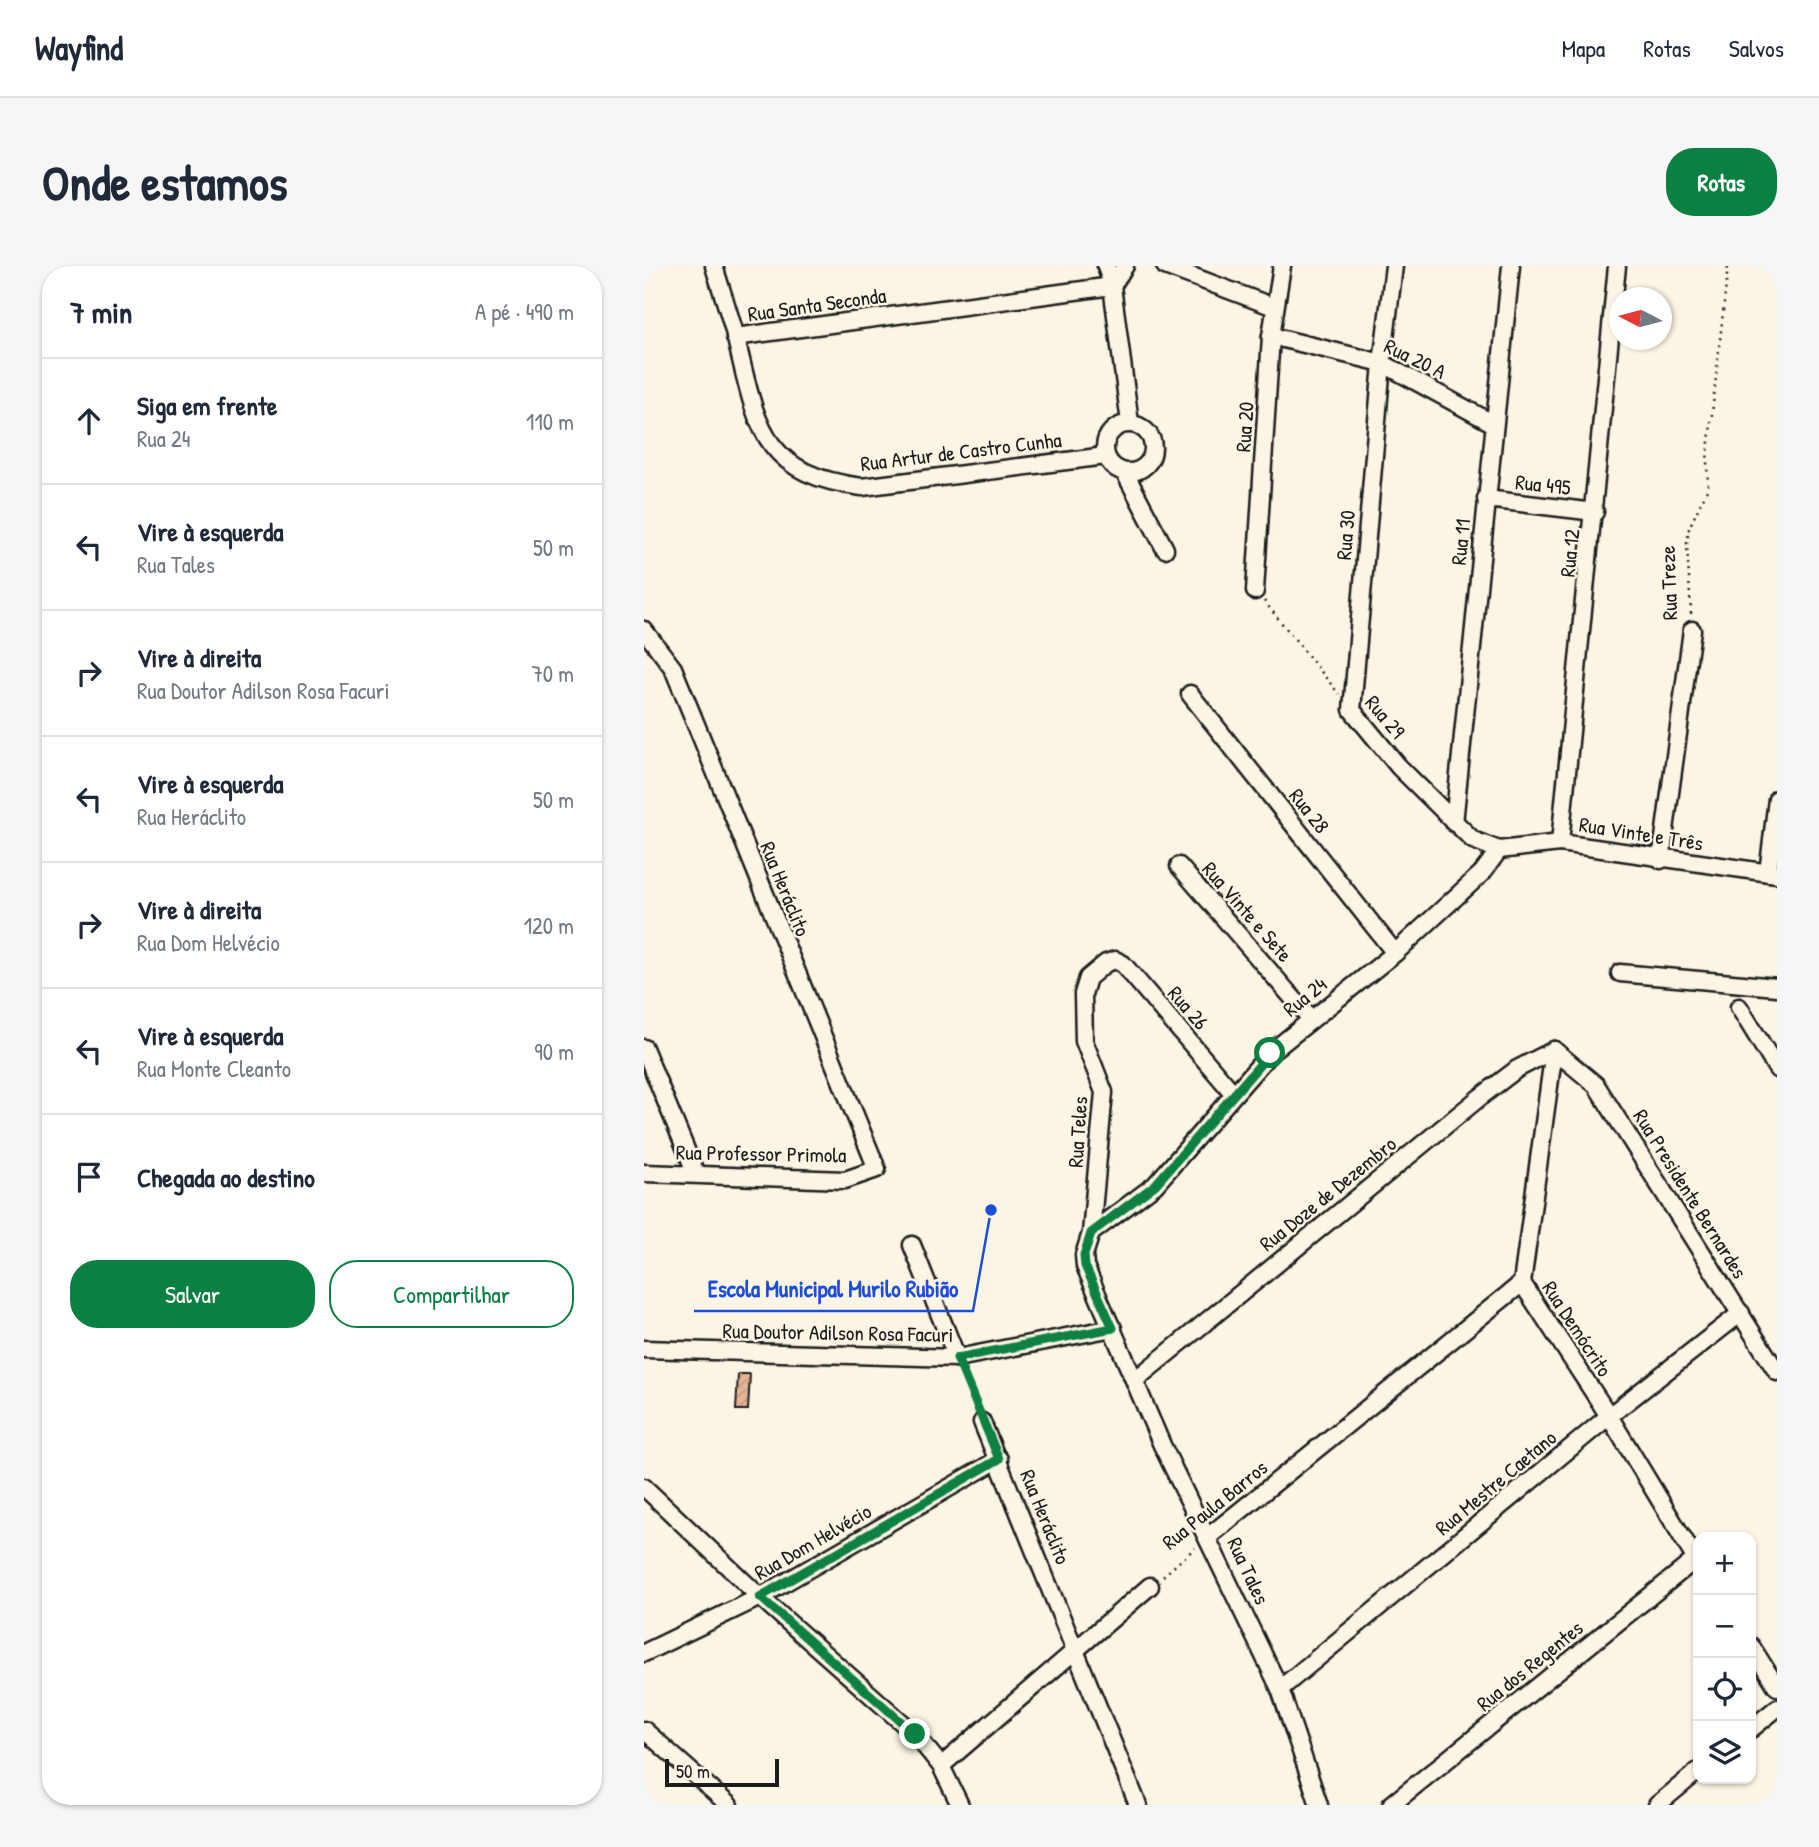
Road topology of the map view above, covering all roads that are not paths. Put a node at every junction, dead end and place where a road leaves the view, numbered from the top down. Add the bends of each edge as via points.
1 (714, 266) edge
2 (1106, 266) edge
3 (1125, 266) edge
4 (1165, 266) edge
5 (1282, 266) edge
6 (1394, 266) edge
7 (1511, 266) edge
8 (1617, 266) edge
9 (1112, 286) junction
10 (1274, 307) junction
11 (1271, 336) junction
12 (736, 337) junction
13 (1382, 363) junction
14 (1130, 423) junction
15 (1494, 424) junction
16 (1106, 456) junction
17 (1125, 473) junction
18 (1486, 499) junction
19 (1595, 512) junction
20 (1165, 550) dead end
21 (1255, 591) road end
22 (644, 630) edge
23 (1692, 631) road end
24 (1190, 694) dead end
25 (1352, 710) joint
26 (1777, 799) edge
27 (1454, 823) junction
28 (1560, 843) junction
29 (1499, 850) junction
30 (1661, 860) junction
31 (1179, 866) dead end
32 (1772, 873) edge
33 (1395, 953) junction
34 (1106, 963) joint
35 (1620, 973) dead end
36 (1777, 987) edge
37 (1739, 1007) dead end
38 (1310, 1018) junction
39 (644, 1048) edge
40 (1554, 1050) junction
41 (1777, 1069) edge
42 (1233, 1093) junction
43 (877, 1169) joint
44 (644, 1173) edge
45 (696, 1174) junction
46 (1088, 1238) junction
47 (912, 1245) dead end
48 (1522, 1283) junction
49 (1741, 1313) junction
50 (1113, 1328) junction
51 (644, 1349) edge
52 (957, 1358) junction
53 (1777, 1373) edge
54 (1135, 1380) junction
55 (1609, 1416) junction
56 (982, 1422) road end
57 (999, 1459) junction
58 (644, 1487) edge
59 (1208, 1537) junction
60 (1693, 1554) edge
61 (1693, 1564) edge
62 (1150, 1586) road end
63 (760, 1597) junction
64 (1077, 1649) junction
65 (644, 1653) edge
66 (1756, 1654) edge
67 (1777, 1687) edge
68 (1280, 1689) junction
69 (1777, 1708) edge
70 (1756, 1725) edge
71 (644, 1730) edge
72 (941, 1766) junction
73 (1693, 1775) edge
74 (729, 1805) edge
75 (960, 1805) edge
76 (1138, 1805) edge
77 (1319, 1805) edge
78 (1391, 1805) edge
79 (1657, 1805) edge

1 - 12 street, Rua Artur de Castro Cunha
2 - 9 street
3 - 9 street
4 - 10 street
5 - 10 street, Rua 20
6 - 13 street, Rua 30
7 - 15 street, Rua 11
8 - 19 street, Rua 12
9 - 12 street, Rua Santa Seconda
9 - 14 street
10 - 11 street, Rua 20
11 - 13 street, Rua 20 A
11 - 21 street, Rua 20
12 - 16 street, Rua Artur de Castro Cunha via 750,400 766,441 795,468 833,484 862,488
13 - 15 street, Rua 20 A
13 - 25 street, Rua 30
14 - 16 street via 1109,433
14 - 17 street via 1152,437 1154,450 1139,471
15 - 18 street, Rua 11
16 - 17 street via 1113,467
17 - 20 street
18 - 19 street, Rua 495
18 - 27 street, Rua 11
19 - 28 street, Rua 12
22 - 43 street, Rua Heráclito via 673,668
23 - 30 street, Rua Treze
24 - 33 street, Rua 28
25 - 27 street, Rua 29
26 - 32 street
27 - 29 street, Rua 29 via 1473,840
28 - 29 street, Rua Vinte e Três
28 - 30 street, Rua Vinte e Três
29 - 33 street, Rua 24 via 1482,873
30 - 32 street, Rua Vinte e Três
31 - 38 street, Rua Vinte e Sete
33 - 38 street, Rua 24
34 - 42 street, Rua 26 via 1115,960 1122,964
34 - 46 street, Rua Teles via 1088,978 1083,994 1084,1041 1104,1092
35 - 36 street
37 - 41 street
38 - 42 street, Rua 24
39 - 45 street
40 - 48 street, Rua Demócrito
40 - 49 street, Rua Presidente Bernardes via 1596,1085
40 - 54 street, Rua Doze de Dezembro via 1517,1069 1479,1098
42 - 46 street, Rua 24 via 1155,1185
43 - 45 street, Rua Professor Primola via 845,1180
44 - 45 street, Rua Professor Primola
46 - 50 street, Rua Tales via 1085,1266
47 - 52 street
48 - 55 street, Rua Demócrito
48 - 59 street, Rua Paula Barros
49 - 53 street, Rua Presidente Bernardes
49 - 55 street, Rua Mestre Caetano
50 - 52 street, Rua Doutor Adilson Rosa Facuri
50 - 54 street, Rua Tales
51 - 52 street, Rua Doutor Adilson Rosa Facuri
54 - 59 street, Rua Tales
55 - 60 street, Rua Demócrito
55 - 68 street, Rua Mestre Caetano
56 - 57 street, Rua Heráclito
57 - 63 street, Rua Dom Helvécio
57 - 64 street, Rua Heráclito
58 - 63 street
59 - 68 street, Rua Tales
61 - 78 street, Rua dos Regentes
62 - 64 street
63 - 65 street, Rua Dom Helvécio
63 - 72 street via 915,1734
64 - 72 street
64 - 76 street, Rua Heráclito
66 - 67 street
68 - 77 street, Rua Tales
69 - 70 street
71 - 74 street
72 - 75 street
73 - 79 street

